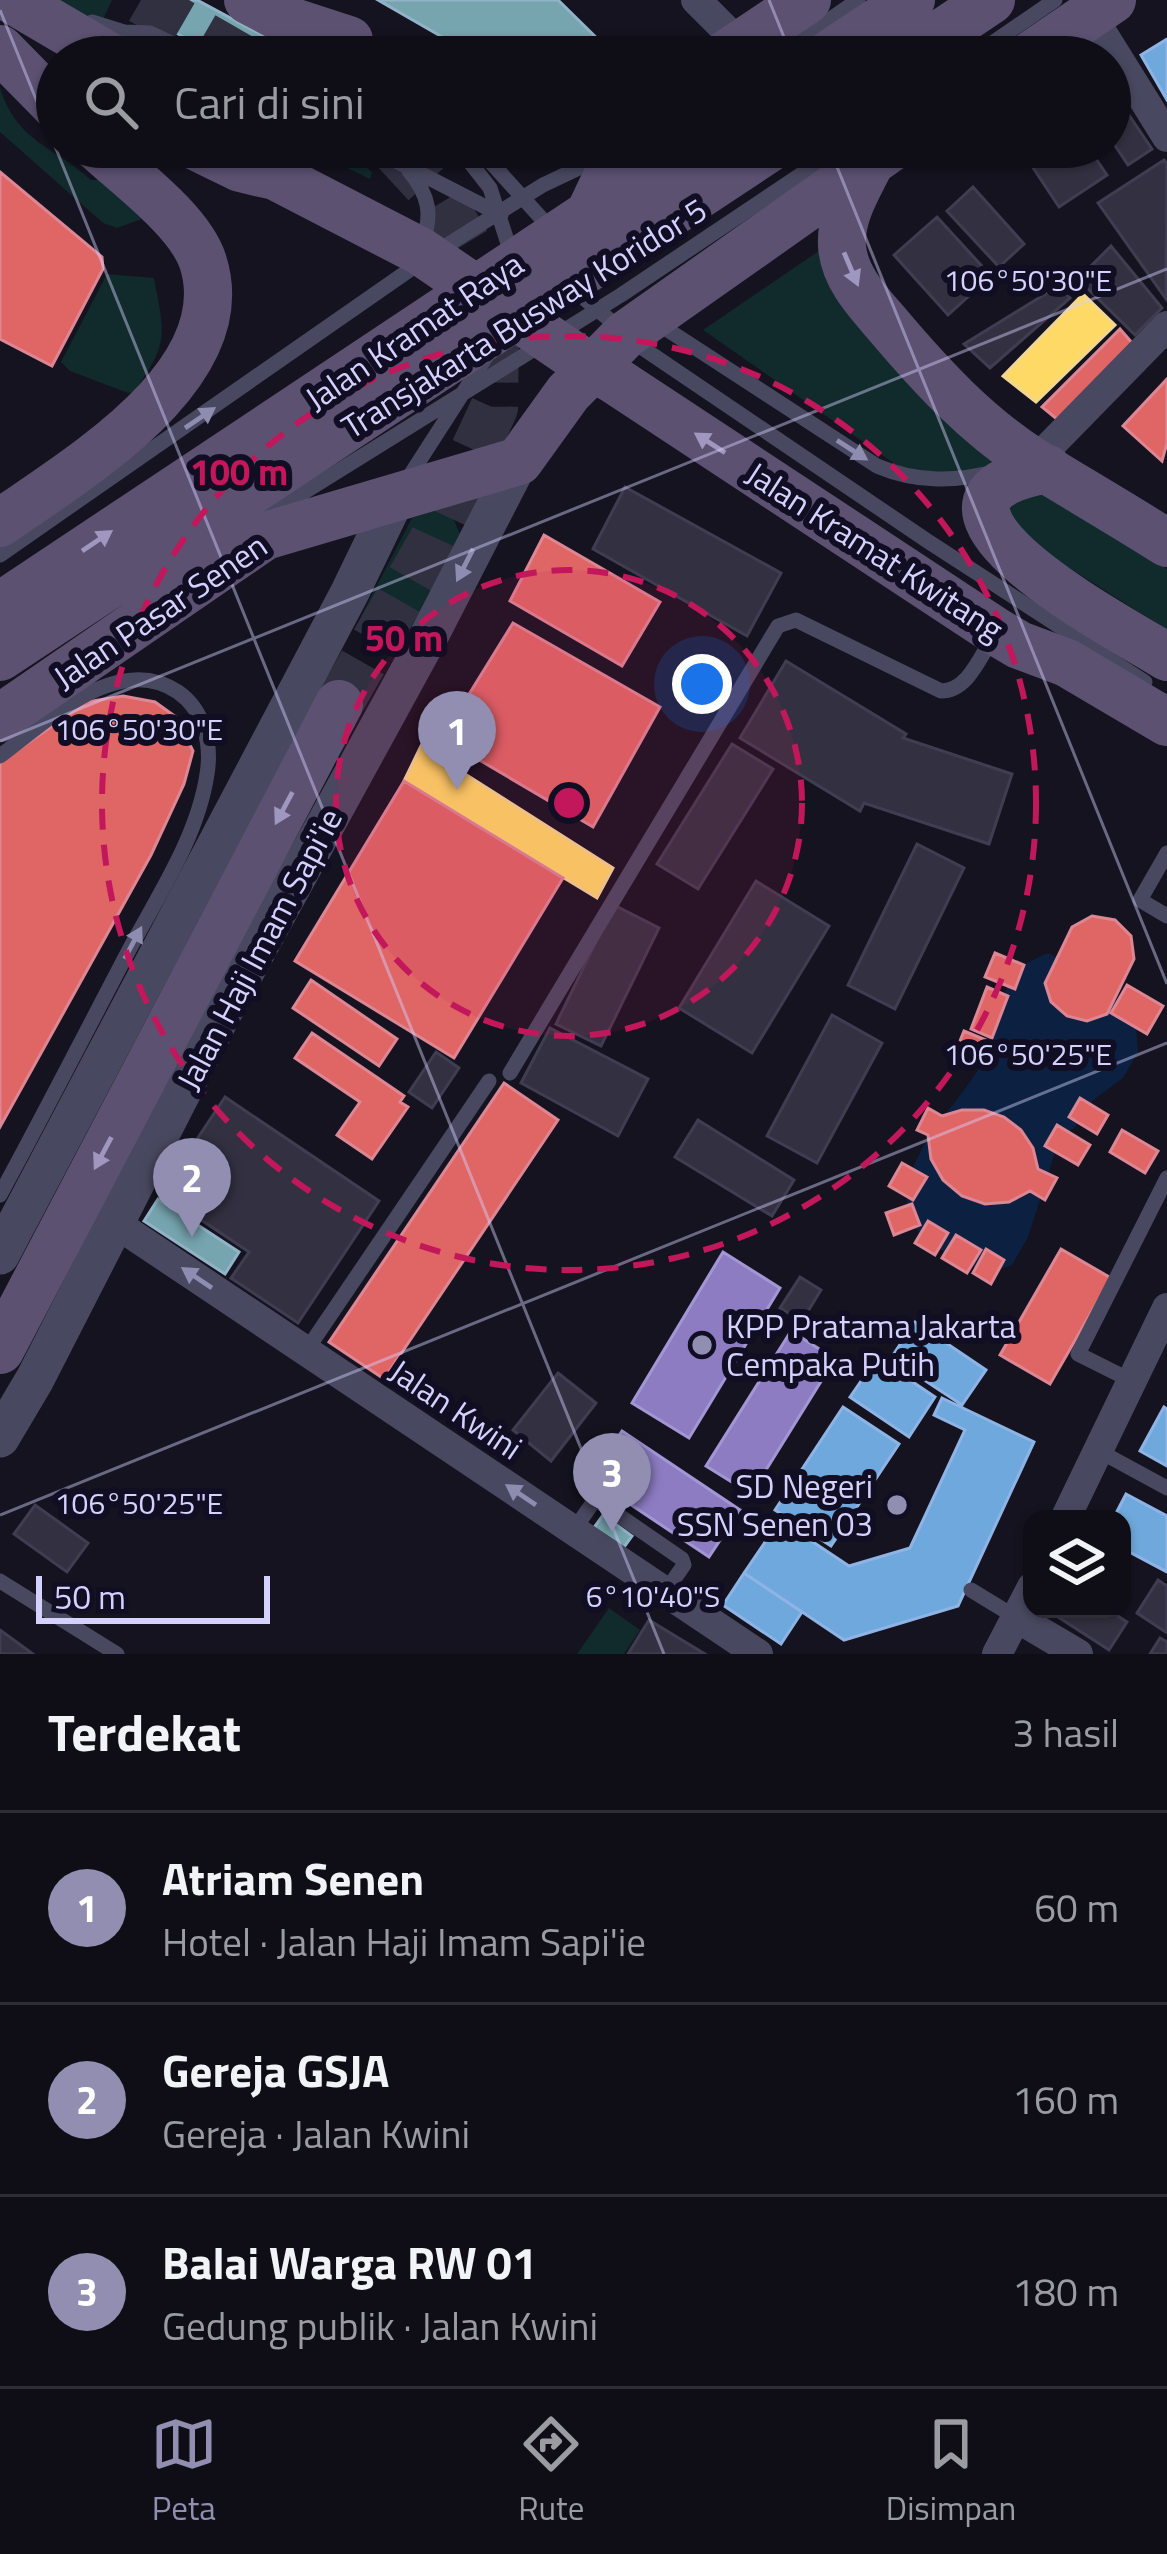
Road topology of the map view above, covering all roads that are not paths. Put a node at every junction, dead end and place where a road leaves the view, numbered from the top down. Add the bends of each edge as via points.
1 (13, 0) edge
2 (696, 0) edge
3 (807, 0) edge
4 (858, 0) edge
5 (911, 0) edge
6 (991, 0) edge
7 (243, 5) edge
8 (1086, 5) edge
9 (83, 17) dead end
10 (295, 21) edge
11 (74, 36) edge
12 (151, 36) edge
13 (327, 36) edge
14 (330, 36) edge
15 (730, 36) edge
16 (766, 36) edge
17 (782, 36) edge
18 (857, 36) edge
19 (937, 36) edge
20 (1018, 36) edge
21 (1051, 36) edge
22 (1105, 36) edge
23 (0, 38) edge
24 (0, 49) edge
25 (36, 54) edge
26 (1131, 78) edge
27 (36, 86) edge
28 (1167, 137) edge
29 (119, 168) edge
30 (269, 168) edge
31 (406, 168) edge
32 (411, 168) edge
33 (474, 168) edge
34 (495, 168) edge
35 (580, 168) edge
36 (617, 168) edge
37 (659, 168) edge
38 (672, 168) edge
39 (739, 168) edge
40 (843, 168) edge
41 (862, 168) edge
42 (521, 198) junction
43 (499, 213) junction
44 (739, 235) junction
45 (417, 261) junction
46 (504, 307) junction
47 (593, 314) junction
48 (1167, 326) edge
49 (464, 393) junction
50 (519, 461) junction
51 (1041, 465) junction
52 (396, 497) junction
53 (0, 524) edge
54 (1167, 543) edge
55 (0, 555) edge
56 (0, 606) edge
57 (1008, 638) junction
58 (0, 657) edge
59 (1167, 657) edge
60 (1167, 698) edge
61 (0, 700) edge
62 (339, 704) tunnel mouth
63 (0, 718) edge
64 (1167, 722) edge
65 (0, 756) edge
66 (1167, 759) edge
67 (1167, 853) edge
68 (1167, 916) edge
69 (510, 1073) dead end
70 (489, 1081) dead end
71 (1167, 1178) edge
72 (0, 1195) edge
73 (115, 1223) junction
74 (1, 1246) edge
75 (1164, 1322) edge
76 (0, 1350) edge
77 (306, 1351) junction
78 (1132, 1381) junction
79 (0, 1438) edge
80 (1099, 1451) junction
81 (1167, 1488) edge
82 (1070, 1510) edge
83 (0, 1581) edge
84 (970, 1590) dead end
85 (1023, 1606) edge
86 (1017, 1618) junction
87 (117, 1654) edge
88 (758, 1654) edge
89 (998, 1654) edge
90 (1078, 1654) edge

1 - 11 main road
2 - 15 street
3 - 16 main road
4 - 17 lane
5 - 18 main road
6 - 19 main road
7 - 10 lane
7 - 13 main road
8 - 20 lane
8 - 21 main road
8 - 22 street
9 - 12 lane
10 - 14 main road
23 - 25 main road
24 - 27 main road
26 - 28 street
29 - 53 main road via 188,234 203,262 196,346 168,392 122,435
30 - 45 main road, Jalan Kramat Kwitang
31 - 45 lane via 430,210
32 - 43 lane
33 - 43 lane
34 - 42 lane
35 - 42 lane
36 - 47 main road
56 -> 37 main road, Jalan Kramat Raya
38 - 44 main road via 699,211
39 - 58 main road, Jalan Kramat Raya
40 - 44 main road
41 -> 51 main road via 842,244 847,272 960,404
42 - 43 lane
42 - 47 lane
43 - 45 lane
43 - 46 lane via 512,245
43 - 47 lane
44 - 47 main road
45 - 46 main road, Jalan Kramat Kwitang
55 -> 45 lane
46 - 47 main road, Jalan Kramat Kwitang
46 - 49 lane
47 - 49 lane, Transjakarta Busway Koridor 5
47 - 50 main road, Jalan Haji Imam Sapi'ie
47 -> 51 lane via 903,477 976,477
57 -> 47 main road, Jalan Kramat Kwitang via 614,379
47 - 60 lane
48 - 51 street
49 - 52 lane
49 - 61 lane, Transjakarta Busway Koridor 5 via 272,512
50 - 52 main road
50 -> 73 street, Jalan Haji Imam Sapi'ie
51 - 54 main road
51 - 59 main road via 999,482 988,497 987,517 1004,549
52 - 63 main road, Jalan Pasar Senen via 265,536
52 - 74 street
52 - 74 lane via 370,532 35,1164
57 - 64 main road, Jalan Kramat Kwitang
57 - 66 main road via 1057,691
57 - 69 lane via 962,684 941,691 796,620 778,626
62 -> 76 main road
72 -> 65 lane via 182,851 207,775 208,735 190,701 135,680 86,696
67 - 68 lane via 1140,900
70 - 77 lane
71 - 78 lane via 1078,1354
77 -> 73 street, Jalan Kwini
73 - 79 street, Jalan Haji Imam Sapi'ie
75 - 78 street
88 -> 77 street, Jalan Kwini
78 - 80 street
80 - 81 lane
80 - 82 street
83 - 87 lane
84 - 86 lane
85 - 86 street
86 - 89 street
86 - 90 street

